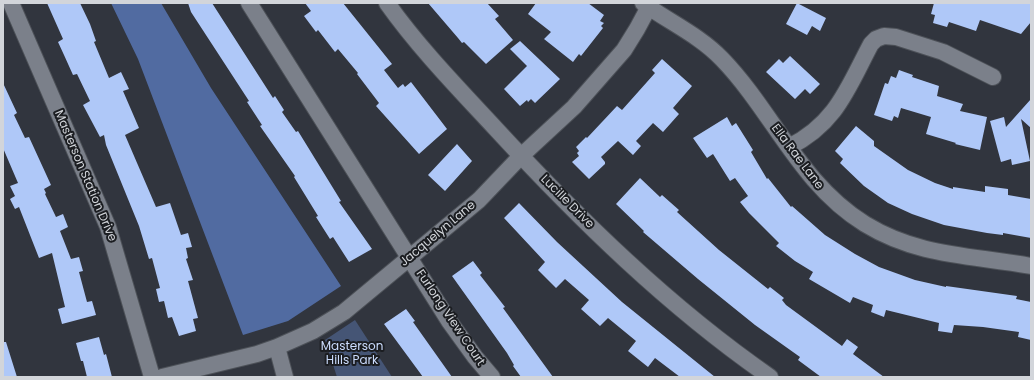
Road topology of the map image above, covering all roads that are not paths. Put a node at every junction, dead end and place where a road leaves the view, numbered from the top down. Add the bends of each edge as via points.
1 (11, 3) edge
2 (249, 3) edge
3 (387, 3) edge
4 (648, 4) edge
5 (993, 77) dead end
6 (789, 147) junction
7 (521, 156) junction
8 (410, 258) junction
9 (1031, 266) edge
10 (277, 347) junction
11 (152, 377) edge
12 (162, 377) edge
13 (286, 377) edge
14 (492, 377) edge
15 (770, 377) edge

1 - 11 street, Masterson Station Drive via 108,227
2 - 8 street, Furlong View Court
3 - 7 street, Lucille Drive via 454,84
4 - 6 street, Ella Rae Lane via 722,58 750,91
4 - 7 street, Jacquelyn Lane via 630,40 605,74
5 - 6 street via 943,52 896,37 876,38 846,94 832,113 811,134
6 - 9 street, Ella Rae Lane via 827,196 865,224 887,235 930,251
7 - 8 street, Jacquelyn Lane via 479,200
7 - 15 street, Lucille Drive via 632,265 712,333
8 - 10 street, Jacquelyn Lane via 344,312 313,331
8 - 14 street, Furlong View Court via 454,327
10 - 12 street, Jacquelyn Lane
10 - 13 street

